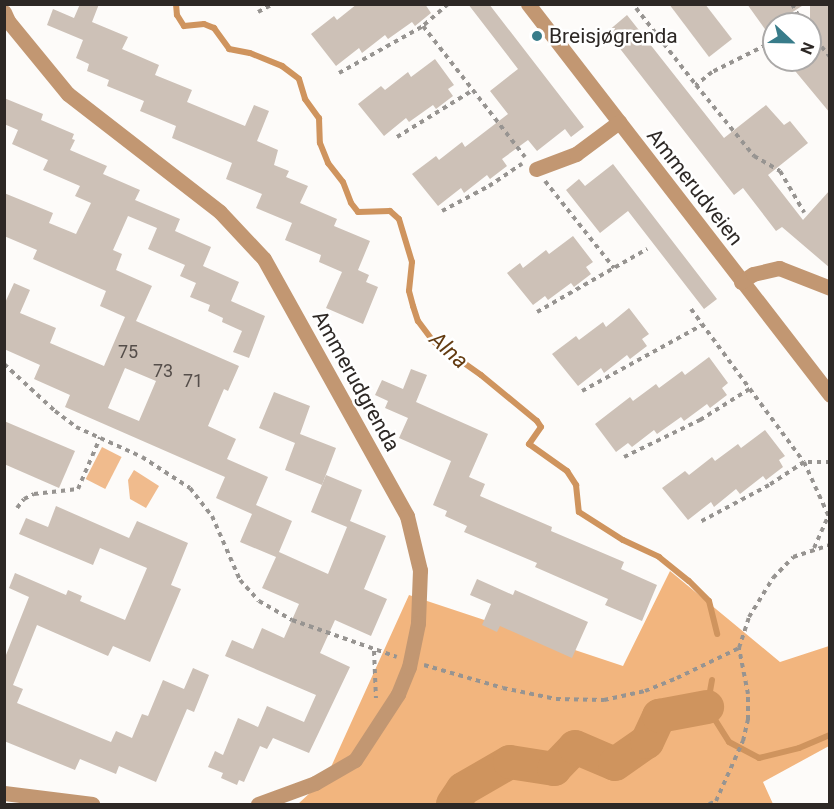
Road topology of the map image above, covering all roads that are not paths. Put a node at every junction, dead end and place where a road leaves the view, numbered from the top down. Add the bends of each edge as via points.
1 (528, 4) edge
2 (4, 12) edge
3 (619, 123) junction
4 (536, 169) road end
5 (741, 282) junction
6 (830, 288) edge
7 (830, 395) edge
8 (4, 793) edge
9 (92, 804) edge
10 (258, 804) edge

1 - 3 street, Ammerudveien
2 - 10 street, Ammerudgrenda, bridge via 68,94 220,212 264,259 407,516 420,570 418,622 409,667 398,693 355,760 315,783
3 - 4 street via 576,154
3 - 5 street, Ammerudveien
5 - 6 street via 753,274 779,268
5 - 7 street, Ammerudveien
8 - 9 street

